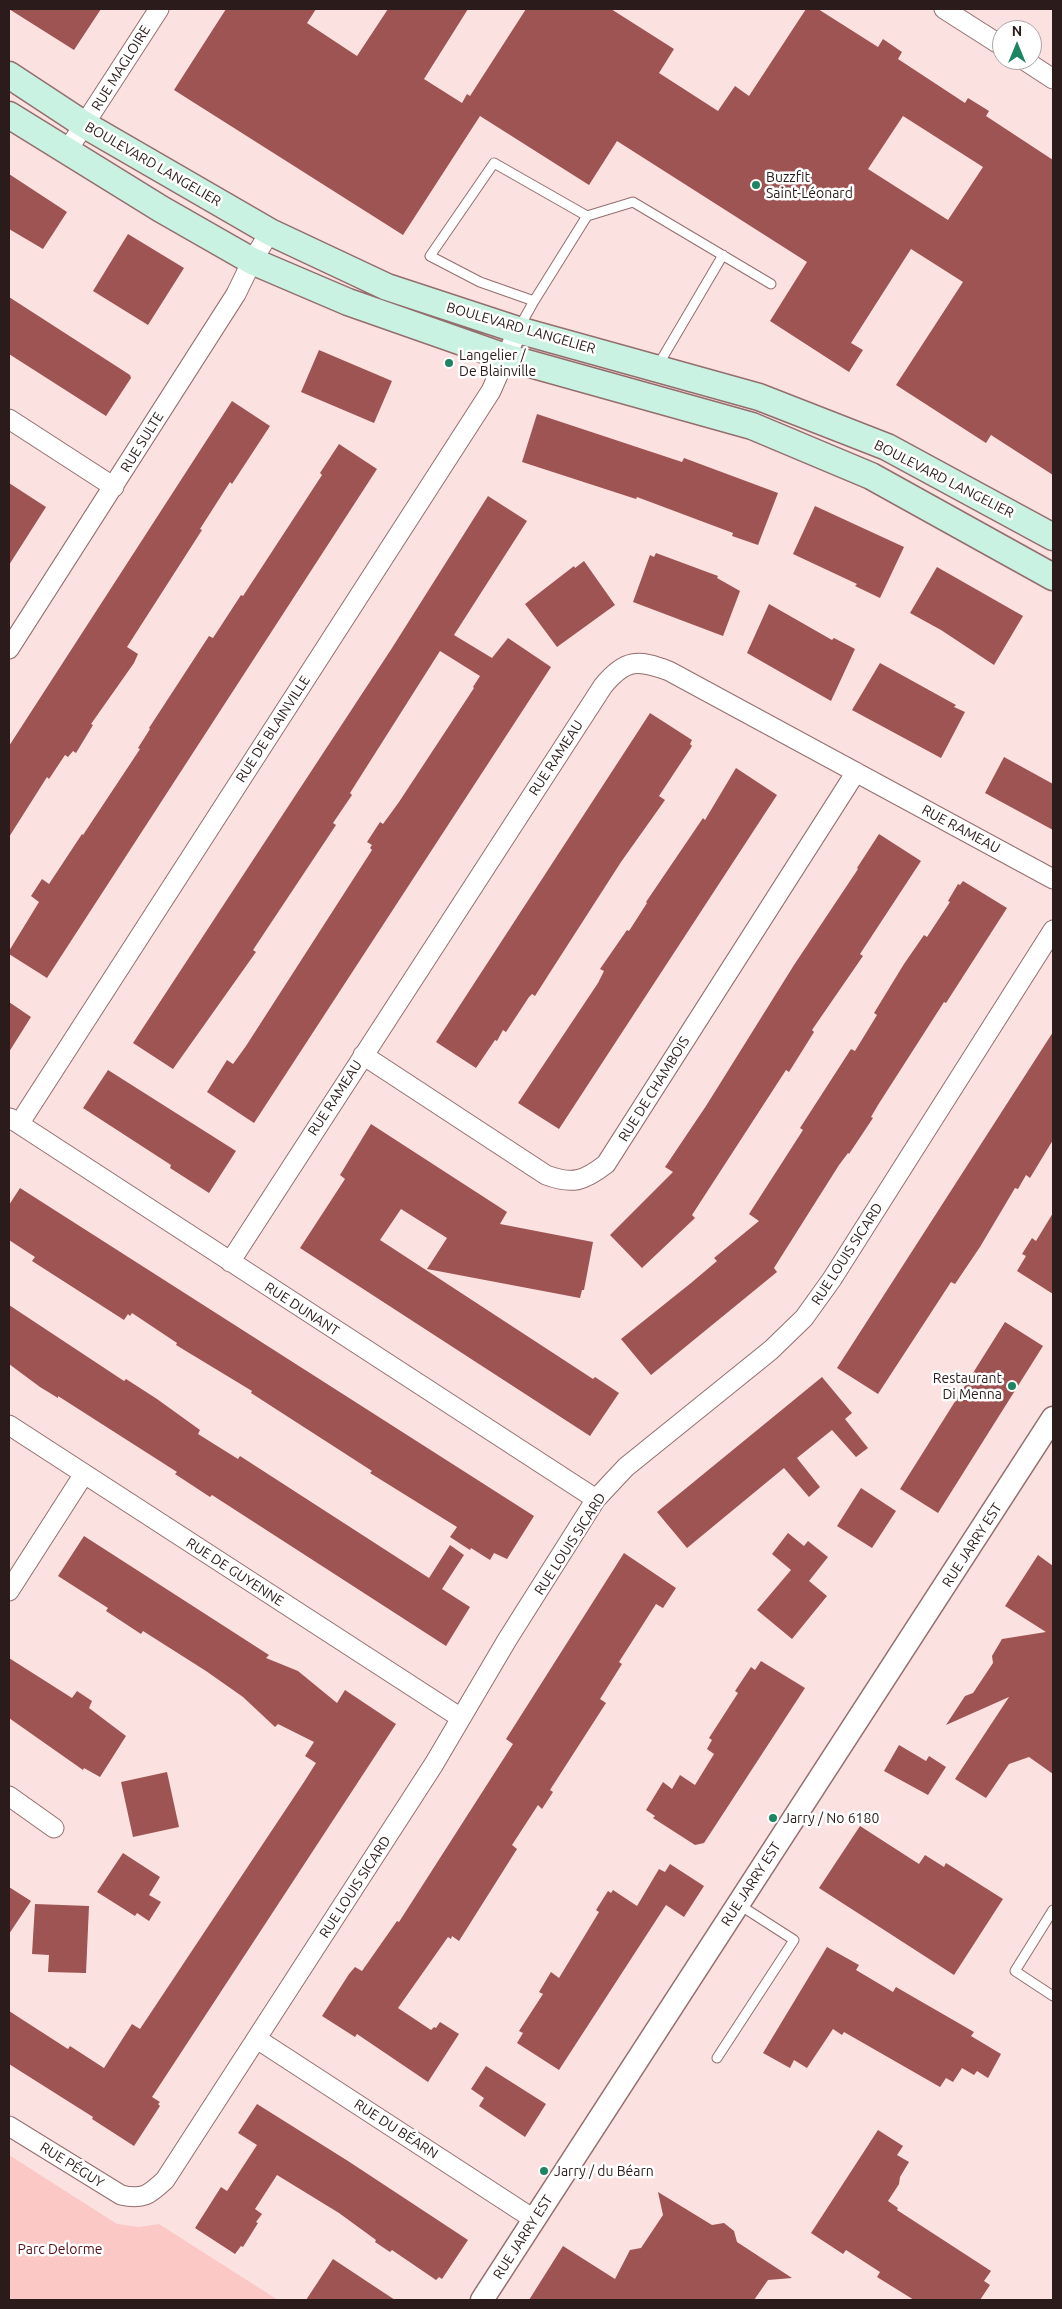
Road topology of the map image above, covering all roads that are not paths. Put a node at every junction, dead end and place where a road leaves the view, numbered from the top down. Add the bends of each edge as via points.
1 (159, 9) edge
2 (944, 9) edge
3 (992, 40) edge
4 (1039, 70) edge
5 (9, 75) edge
6 (1053, 79) edge
7 (9, 115) edge
8 (85, 125) junction
9 (67, 151) junction
10 (587, 216) junction
11 (270, 232) junction
12 (723, 255) junction
13 (252, 261) junction
14 (771, 284) dead end
15 (534, 301) junction
16 (518, 330) junction
17 (505, 357) junction
18 (657, 368) junction
19 (9, 419) edge
20 (114, 487) junction
21 (1053, 538) edge
22 (1053, 577) edge
23 (9, 649) edge
24 (856, 772) junction
25 (1053, 879) edge
26 (1053, 930) edge
27 (363, 1055) junction
28 (14, 1120) edge
29 (230, 1262) junction
30 (1053, 1418) edge
31 (9, 1426) edge
32 (84, 1474) junction
33 (596, 1499) junction
34 (9, 1591) edge
35 (461, 1718) junction
36 (9, 1796) edge
37 (54, 1828) dead end
38 (738, 1904) junction
39 (1053, 1910) edge
40 (1053, 1996) edge
41 (257, 2040) junction
42 (717, 2058) dead end
43 (9, 2126) edge
44 (137, 2199) joint
45 (534, 2220) junction
46 (482, 2300) edge

1 - 8 street, RUE MAGLOIRE
2 - 3 street
4 - 6 street
5 - 8 main road, BOULEVARD LANGELIER
7 - 9 main road, BOULEVARD LANGELIER
8 - 9 street, RUE MAGLOIRE
8 - 11 main road, BOULEVARD LANGELIER
9 - 13 main road, BOULEVARD LANGELIER
10 - 12 lane via 633,202
10 - 15 lane
10 - 15 lane via 494,163 430,256 480,282
11 - 13 street, RUE SULTE
11 - 16 main road, BOULEVARD LANGELIER via 387,287
12 - 14 lane
12 - 18 lane
13 - 17 main road, BOULEVARD LANGELIER via 348,302
13 - 20 street, RUE SULTE via 236,294
15 - 16 lane
16 - 17 street, RUE DE BLAINVILLE
16 - 18 main road, BOULEVARD LANGELIER
17 - 22 main road, BOULEVARD LANGELIER via 752,426 871,476
17 - 28 street, RUE DE BLAINVILLE via 491,391
18 - 21 main road, BOULEVARD LANGELIER via 759,397 887,447
19 - 20 street
20 - 23 street, RUE SULTE
24 - 25 street, RUE RAMEAU
24 - 27 street, RUE RAMEAU via 669,671 649,663 630,663 615,672 598,694
24 - 27 street, RUE DE CHAMBOIS via 606,1164 593,1175 578,1181 562,1181 546,1175
26 - 33 street, RUE LOUIS SICARD via 832,1279 804,1318 771,1350 626,1467
27 - 29 street, RUE RAMEAU
28 - 29 street, RUE DUNANT
29 - 33 street, RUE DUNANT
30 - 38 street, RUE JARRY EST
31 - 32 street, RUE DE GUYENNE
32 - 34 street
32 - 35 street, RUE DE GUYENNE
33 - 35 street, RUE LOUIS SICARD
35 - 41 street, RUE LOUIS SICARD
36 - 37 street
38 - 42 lane via 794,1940
38 - 45 street, RUE JARRY EST
39 - 40 lane via 1015,1971
41 - 44 street, RUE LOUIS SICARD via 165,2180 152,2193
41 - 45 street, RUE DU BÉARN
43 - 44 street, RUE PÉGUY via 107,2188
45 - 46 street, RUE JARRY EST

